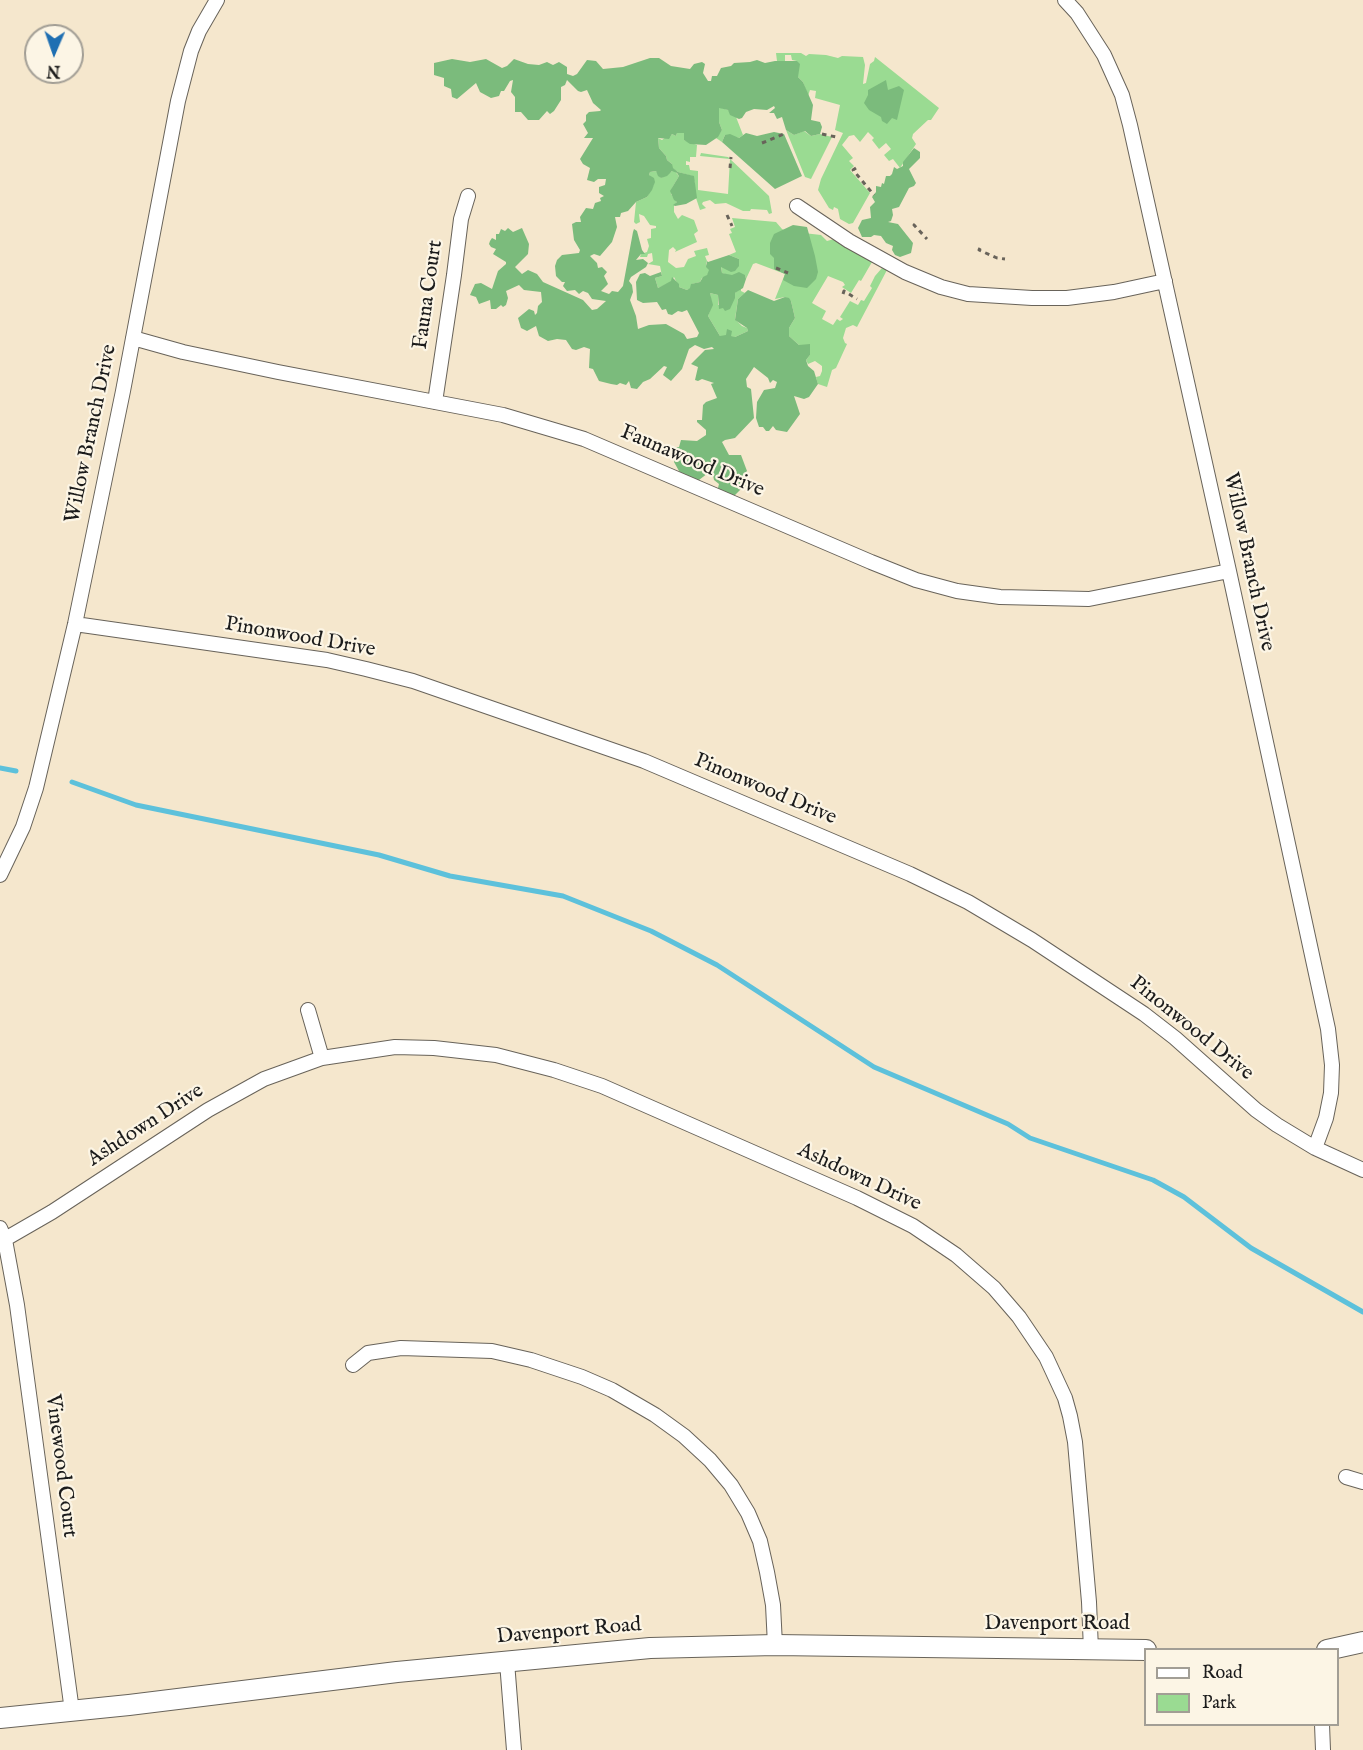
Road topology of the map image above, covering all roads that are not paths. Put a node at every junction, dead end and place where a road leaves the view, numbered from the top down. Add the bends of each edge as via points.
1 (217, 0) edge
2 (1065, 0) edge
3 (468, 196) dead end
4 (797, 206) dead end
5 (1165, 281) junction
6 (133, 338) junction
7 (435, 402) junction
8 (1229, 571) junction
9 (75, 624) junction
10 (0, 875) edge
11 (308, 1010) dead end
12 (322, 1058) junction
13 (1315, 1148) junction
14 (1363, 1170) edge
15 (2, 1237) edge
16 (353, 1365) dead end
17 (1346, 1477) dead end
18 (1363, 1482) edge
19 (1363, 1642) edge
20 (776, 1645) junction
21 (1336, 1648) edge
22 (1091, 1650) junction
23 (1144, 1650) edge
24 (507, 1662) junction
25 (72, 1711) junction
26 (0, 1718) edge
27 (1322, 1726) edge
28 (514, 1750) edge
29 (1323, 1750) edge

1 - 6 street, Willow Branch Drive via 191,51 178,101
2 - 5 street, Willow Branch Drive via 1104,55 1122,95
3 - 7 street, Fauna Court via 460,219
4 - 5 street via 905,272 968,294 1067,298
5 - 8 street, Willow Branch Drive
6 - 7 street, Faunawood Drive via 183,352
6 - 9 street, Willow Branch Drive
7 - 8 street, Faunawood Drive via 503,415 584,439 871,562 957,591 1000,597 1089,599
8 - 13 street, Willow Branch Drive via 1328,1029 1331,1093
9 - 10 street, Willow Branch Drive via 36,788
9 - 13 street, Pinonwood Drive via 366,669 413,681 644,761 968,902 1144,1014 1256,1110
11 - 12 street
12 - 15 street, Ashdown Drive via 264,1079 207,1110 52,1212
12 - 22 street, Ashdown Drive via 395,1047 434,1048 496,1055 554,1070 648,1105 857,1198 913,1226 956,1255 994,1288 1019,1317 1046,1357 1065,1398 1075,1442
13 - 14 street, Pinonwood Drive
15 - 25 street, Vinewood Court via 26,1368
16 - 20 street via 368,1353 401,1348 492,1351 582,1377 655,1415 710,1460 748,1513 767,1572
17 - 18 street
19 - 21 street
20 - 22 street, Davenport Road
20 - 24 street, Davenport Road via 650,1648
22 - 23 street, Davenport Road
24 - 25 street, Davenport Road
24 - 28 street
25 - 26 street, Davenport Road
27 - 29 street

